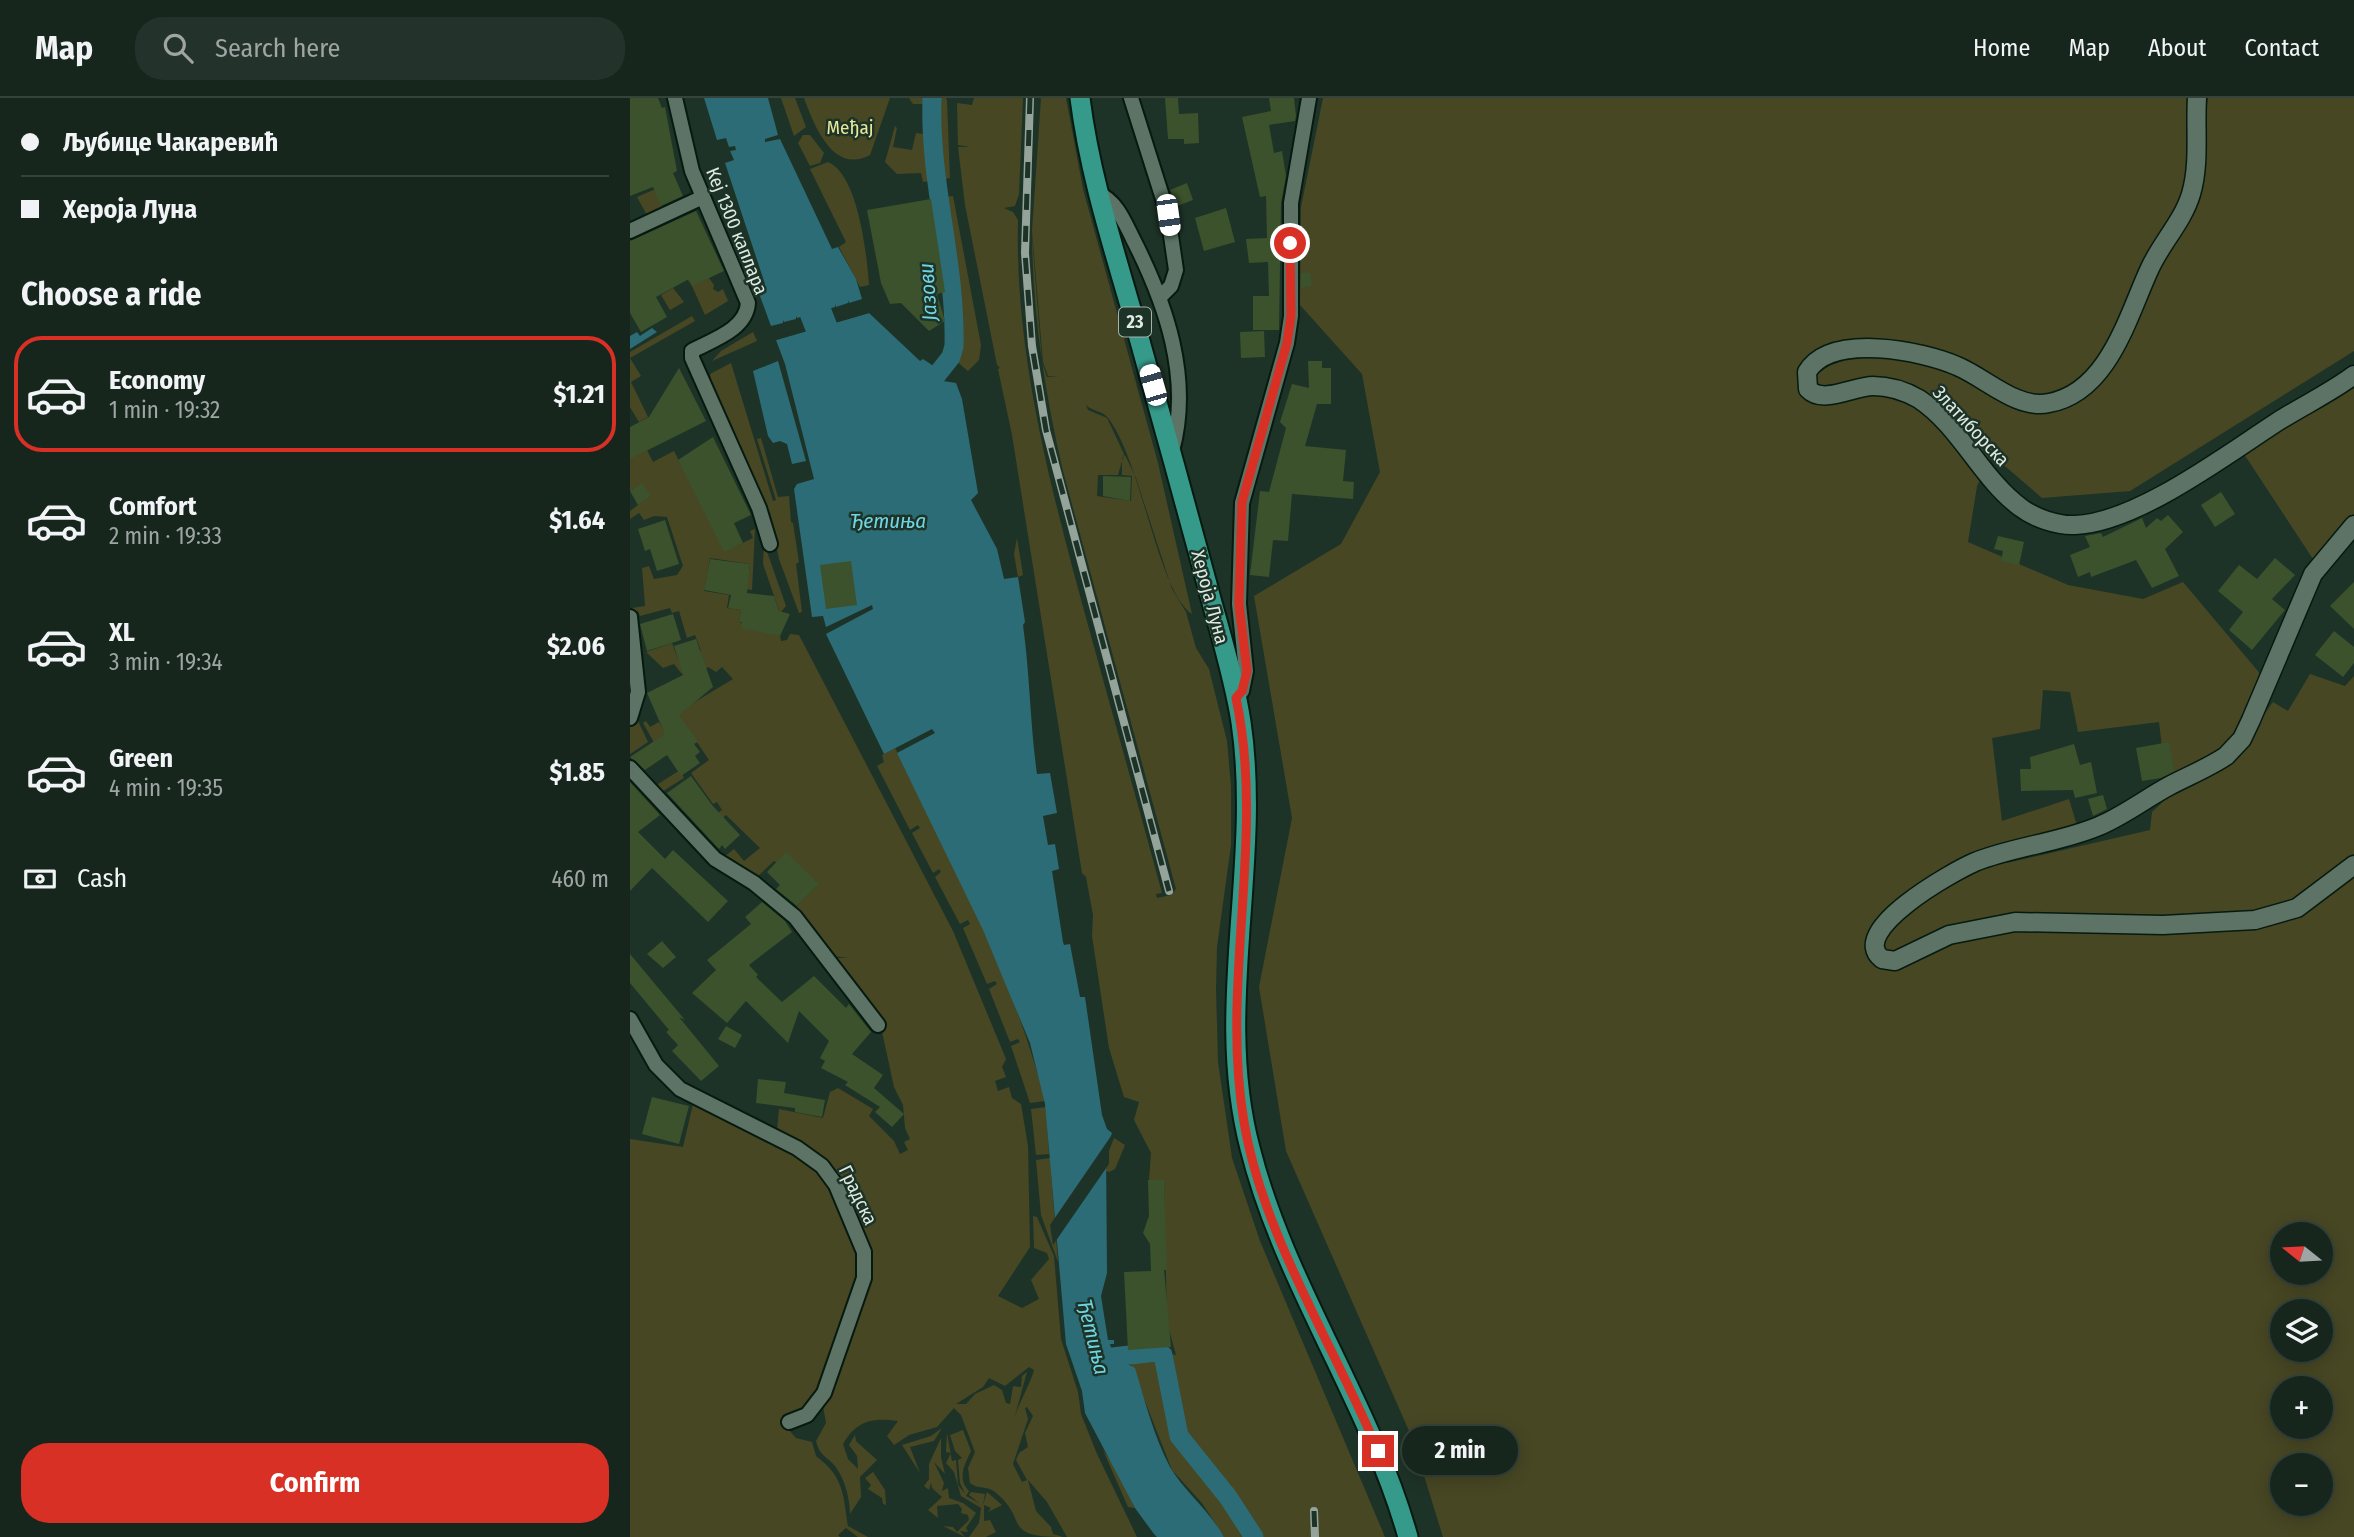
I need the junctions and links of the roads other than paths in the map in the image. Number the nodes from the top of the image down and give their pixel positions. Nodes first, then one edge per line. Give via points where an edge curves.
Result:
1 (675, 98) edge
2 (1080, 98) edge
3 (1131, 98) edge
4 (1309, 98) edge
5 (2197, 98) edge
6 (1098, 192) junction
7 (703, 197) junction
8 (630, 231) edge
9 (1161, 296) junction
10 (2354, 375) edge
11 (1171, 453) junction
12 (2354, 525) edge
13 (770, 544) dead end
14 (630, 617) edge
15 (1236, 698) junction
16 (630, 718) edge
17 (630, 768) edge
18 (2354, 865) edge
19 (630, 1019) edge
20 (878, 1024) dead end
21 (789, 1422) dead end
22 (1408, 1537) edge

1 - 7 street, Кеј 1300 каплара via 686,154
2 - 6 main road, Хероја Луна / 23
3 - 9 street via 1168,215 1176,270 1171,286
4 - 15 street via 1291,204 1287,343 1242,502 1239,604 1247,671
5 - 10 street, Златиборска via 2190,197 2150,269 2123,332 2097,373 2080,390 2048,404 2028,402 1937,358 1869,348 1819,360 1805,377 1808,389 1822,396 1858,387 1884,387 1912,395 1939,417 2020,507 2040,518 2077,526 2143,505
6 - 9 street via 1119,213
6 - 11 main road, Хероја Луна / 23
7 - 8 street
7 - 13 street, Кеј 1300 каплара via 748,307 738,326 692,351 692,358 759,508
9 - 11 street via 1176,364 1178,422
11 - 15 main road, Хероја Луна / 23
12 - 18 street via 2313,573 2242,739 2226,756 2099,826 1977,862 1943,878 1883,925 1875,950 1882,959 1895,961 1949,935 2015,922 2163,925 2255,920 2297,908
14 - 16 street via 638,692
15 - 22 main road, Хероја Луна / 23 via 1248,791 1235,1005 1244,1121 1272,1218 1371,1434
17 - 20 street via 715,859 795,916
19 - 21 street, Градска via 656,1065 680,1089 797,1148 822,1166 836,1185 864,1252 864,1278 824,1393 807,1415

